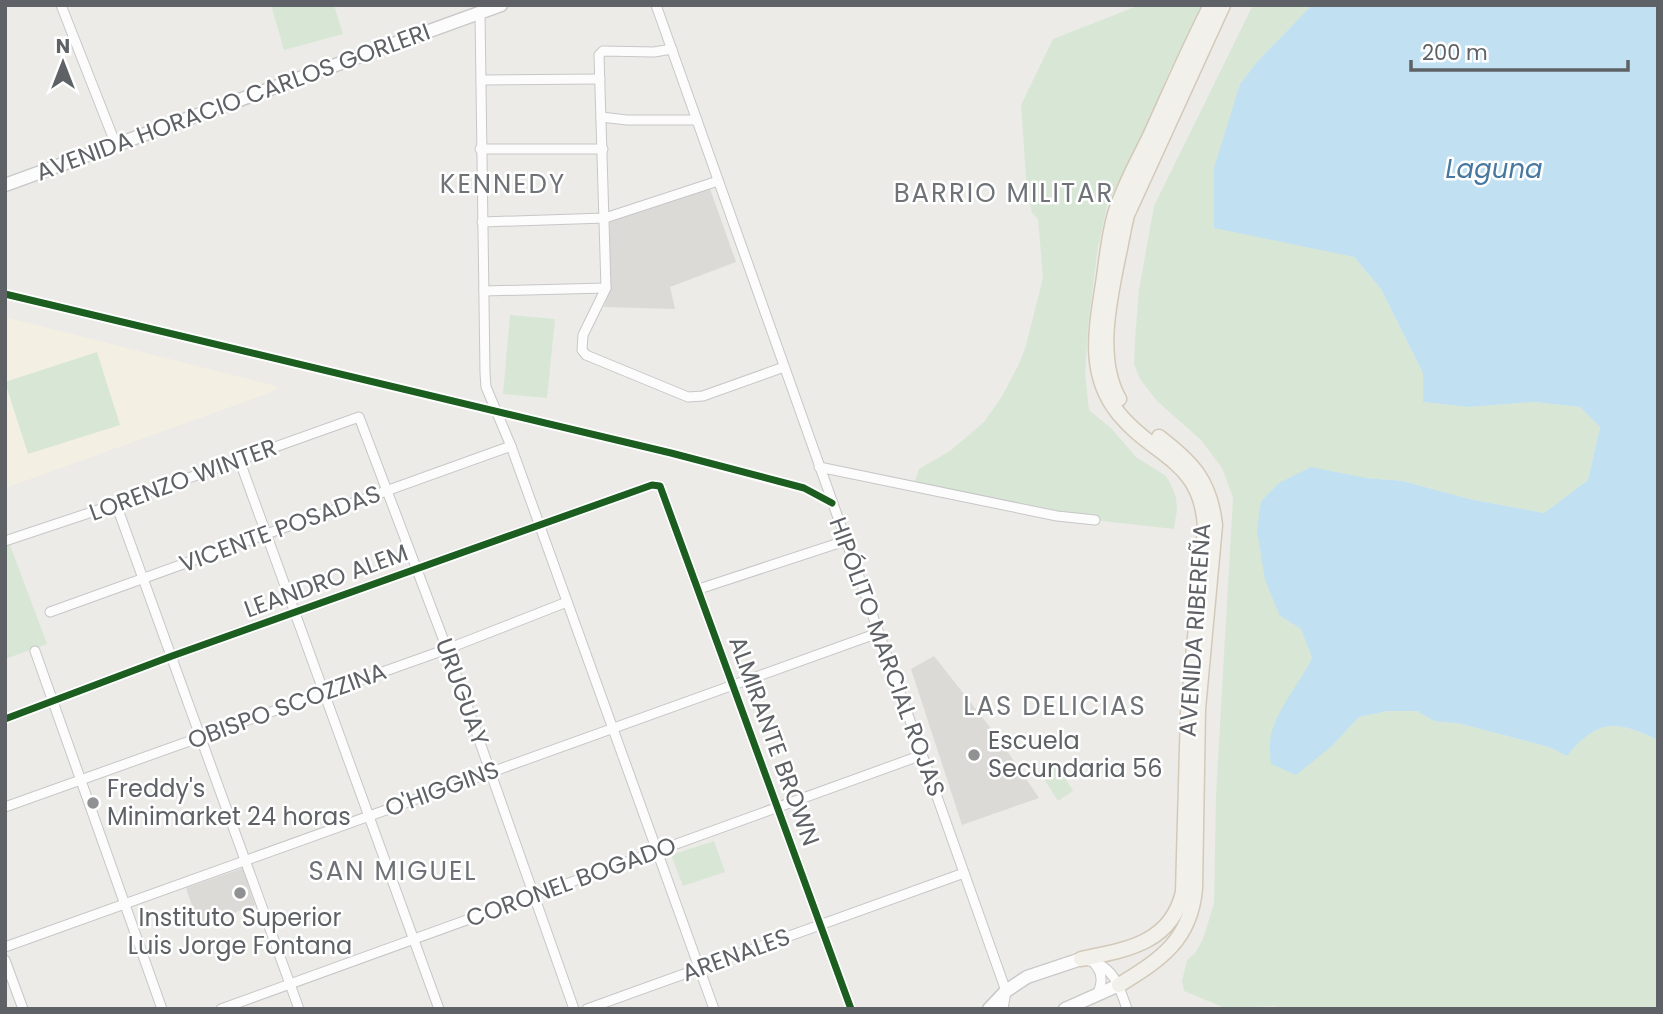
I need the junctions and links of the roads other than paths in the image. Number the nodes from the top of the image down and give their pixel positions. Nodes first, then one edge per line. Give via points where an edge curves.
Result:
1 (61, 5) edge
2 (501, 5) edge
3 (656, 5) edge
4 (1211, 5) edge
5 (1223, 5) edge
6 (480, 13) junction
7 (672, 49) junction
8 (600, 79) junction
9 (481, 80) junction
10 (601, 117) junction
11 (697, 120) junction
12 (116, 145) junction
13 (480, 149) junction
14 (603, 149) junction
15 (718, 181) junction
16 (5, 185) edge
17 (605, 218) junction
18 (482, 222) junction
19 (606, 288) junction
20 (484, 291) junction
21 (784, 367) junction
22 (359, 417) joint
23 (511, 446) junction
24 (239, 459) junction
25 (819, 467) junction
26 (660, 486) joint
27 (388, 491) junction
28 (116, 505) junction
29 (1095, 520) dead end
30 (539, 525) junction
31 (266, 534) junction
32 (5, 541) edge
33 (845, 541) junction
34 (417, 568) junction
35 (144, 579) junction
36 (699, 590) junction
37 (567, 602) junction
38 (50, 612) dead end
39 (295, 612) junction
40 (878, 633) junction
41 (447, 649) junction
42 (36, 651) dead end
43 (172, 656) junction
44 (733, 684) junction
45 (324, 693) junction
46 (53, 702) junction
47 (5, 719) edge
48 (612, 728) junction
49 (202, 737) junction
50 (922, 755) junction
51 (490, 772) junction
52 (80, 779) junction
53 (5, 807) edge
54 (777, 807) junction
55 (369, 816) junction
56 (657, 850) junction
57 (246, 860) junction
58 (964, 873) junction
59 (534, 895) junction
60 (124, 903) junction
61 (820, 925) junction
62 (413, 939) junction
63 (5, 947) edge
64 (5, 960) edge
65 (1087, 961) junction
66 (700, 968) junction
67 (290, 984) junction
68 (1119, 985) junction
69 (1006, 991) junction
70 (1097, 995) junction
71 (23, 1009) edge
72 (162, 1009) edge
73 (221, 1009) edge
74 (299, 1009) edge
75 (439, 1009) edge
76 (574, 1009) edge
77 (587, 1009) edge
78 (714, 1009) edge
79 (851, 1009) edge
80 (989, 1009) edge
81 (1003, 1009) edge
82 (1065, 1009) edge
83 (1127, 1009) edge

1 - 12 street
2 - 6 main road, AVENIDA HORACIO CARLOS GORLERI
3 - 7 street, HIPÓLITO MARCIAL ROJAS
4 - 65 main road, AVENIDA RIBEREÑA via 1116,212 1095,340 1097,371 1109,400 1130,426 1179,465 1199,493 1204,512 1188,713 1183,891 1166,927 1133,947
5 - 68 main road, AVENIDA RIBEREÑA via 1127,215 1110,312 1106,356 1115,390 1129,412 1193,465 1210,495 1215,525 1198,709 1194,900 1183,932 1172,947
6 - 9 street
6 - 12 main road, AVENIDA HORACIO CARLOS GORLERI
7 - 8 street via 600,52
7 - 11 street, HIPÓLITO MARCIAL ROJAS
8 - 9 street
8 - 10 street
9 - 13 street
10 - 11 street
10 - 14 street
11 - 15 street, HIPÓLITO MARCIAL ROJAS
12 - 16 main road, AVENIDA HORACIO CARLOS GORLERI
13 - 14 street
13 - 18 street
14 - 17 street
15 - 17 street
15 - 21 street, HIPÓLITO MARCIAL ROJAS
17 - 18 street
17 - 19 street
18 - 20 street
19 - 20 street
19 - 21 street via 583,335 586,355 688,397 703,397
20 - 23 street via 486,387
21 - 25 street, HIPÓLITO MARCIAL ROJAS
22 - 24 street, LORENZO WINTER
22 - 27 street, URUGUAY
23 - 27 street, VICENTE POSADAS
23 - 30 street
24 - 28 street, LORENZO WINTER
24 - 31 street
25 - 29 street
25 - 33 street, HIPÓLITO MARCIAL ROJAS
26 - 30 street, LEANDRO ALEM
26 - 36 street, ALMIRANTE BROWN
27 - 31 street, VICENTE POSADAS
27 - 34 street, URUGUAY
28 - 32 street, LORENZO WINTER
28 - 35 street
30 - 34 street, LEANDRO ALEM
30 - 37 street
31 - 35 street, VICENTE POSADAS
31 - 39 street
33 - 36 street
33 - 40 street, HIPÓLITO MARCIAL ROJAS
34 - 39 street, LEANDRO ALEM
34 - 41 street, URUGUAY
35 - 38 street, VICENTE POSADAS
35 - 43 street
36 - 44 street, ALMIRANTE BROWN
37 - 41 street, OBISPO SCOZZINA
37 - 48 street
39 - 43 street, LEANDRO ALEM
39 - 45 street
40 - 44 street, O'HIGGINS
40 - 50 street, HIPÓLITO MARCIAL ROJAS
41 - 45 street, OBISPO SCOZZINA
41 - 51 street, URUGUAY
42 - 46 street
43 - 46 street, LEANDRO ALEM
43 - 49 street
44 - 48 street, O'HIGGINS
44 - 54 street, ALMIRANTE BROWN
45 - 49 street, OBISPO SCOZZINA
45 - 55 street
46 - 47 street, LEANDRO ALEM
46 - 52 street
48 - 51 street, O'HIGGINS
48 - 56 street
49 - 52 street, OBISPO SCOZZINA
49 - 57 street
50 - 54 street, CORONEL BOGADO
50 - 58 street, HIPÓLITO MARCIAL ROJAS
51 - 55 street, O'HIGGINS
51 - 59 street, URUGUAY
52 - 53 street, OBISPO SCOZZINA
52 - 60 street
54 - 56 street, CORONEL BOGADO
54 - 61 street, ALMIRANTE BROWN
55 - 57 street, O'HIGGINS
55 - 62 street
56 - 59 street, CORONEL BOGADO
56 - 66 street
57 - 60 street, O'HIGGINS
57 - 67 street
58 - 61 street, ARENALES
58 - 69 street, HIPÓLITO MARCIAL ROJAS
59 - 62 street, CORONEL BOGADO
59 - 76 street, URUGUAY
60 - 63 street, O'HIGGINS
60 - 72 street
61 - 66 street, ARENALES
61 - 79 street, ALMIRANTE BROWN
62 - 67 street, CORONEL BOGADO
62 - 75 street
64 - 71 street
65 - 68 street via 1110,971
65 - 69 main road via 1027,977
65 - 70 street via 1102,979
66 - 77 street, ARENALES
66 - 78 street
67 - 73 street, CORONEL BOGADO
67 - 74 street
68 - 70 main road
68 - 83 street
69 - 80 main road
69 - 81 street
70 - 82 main road

